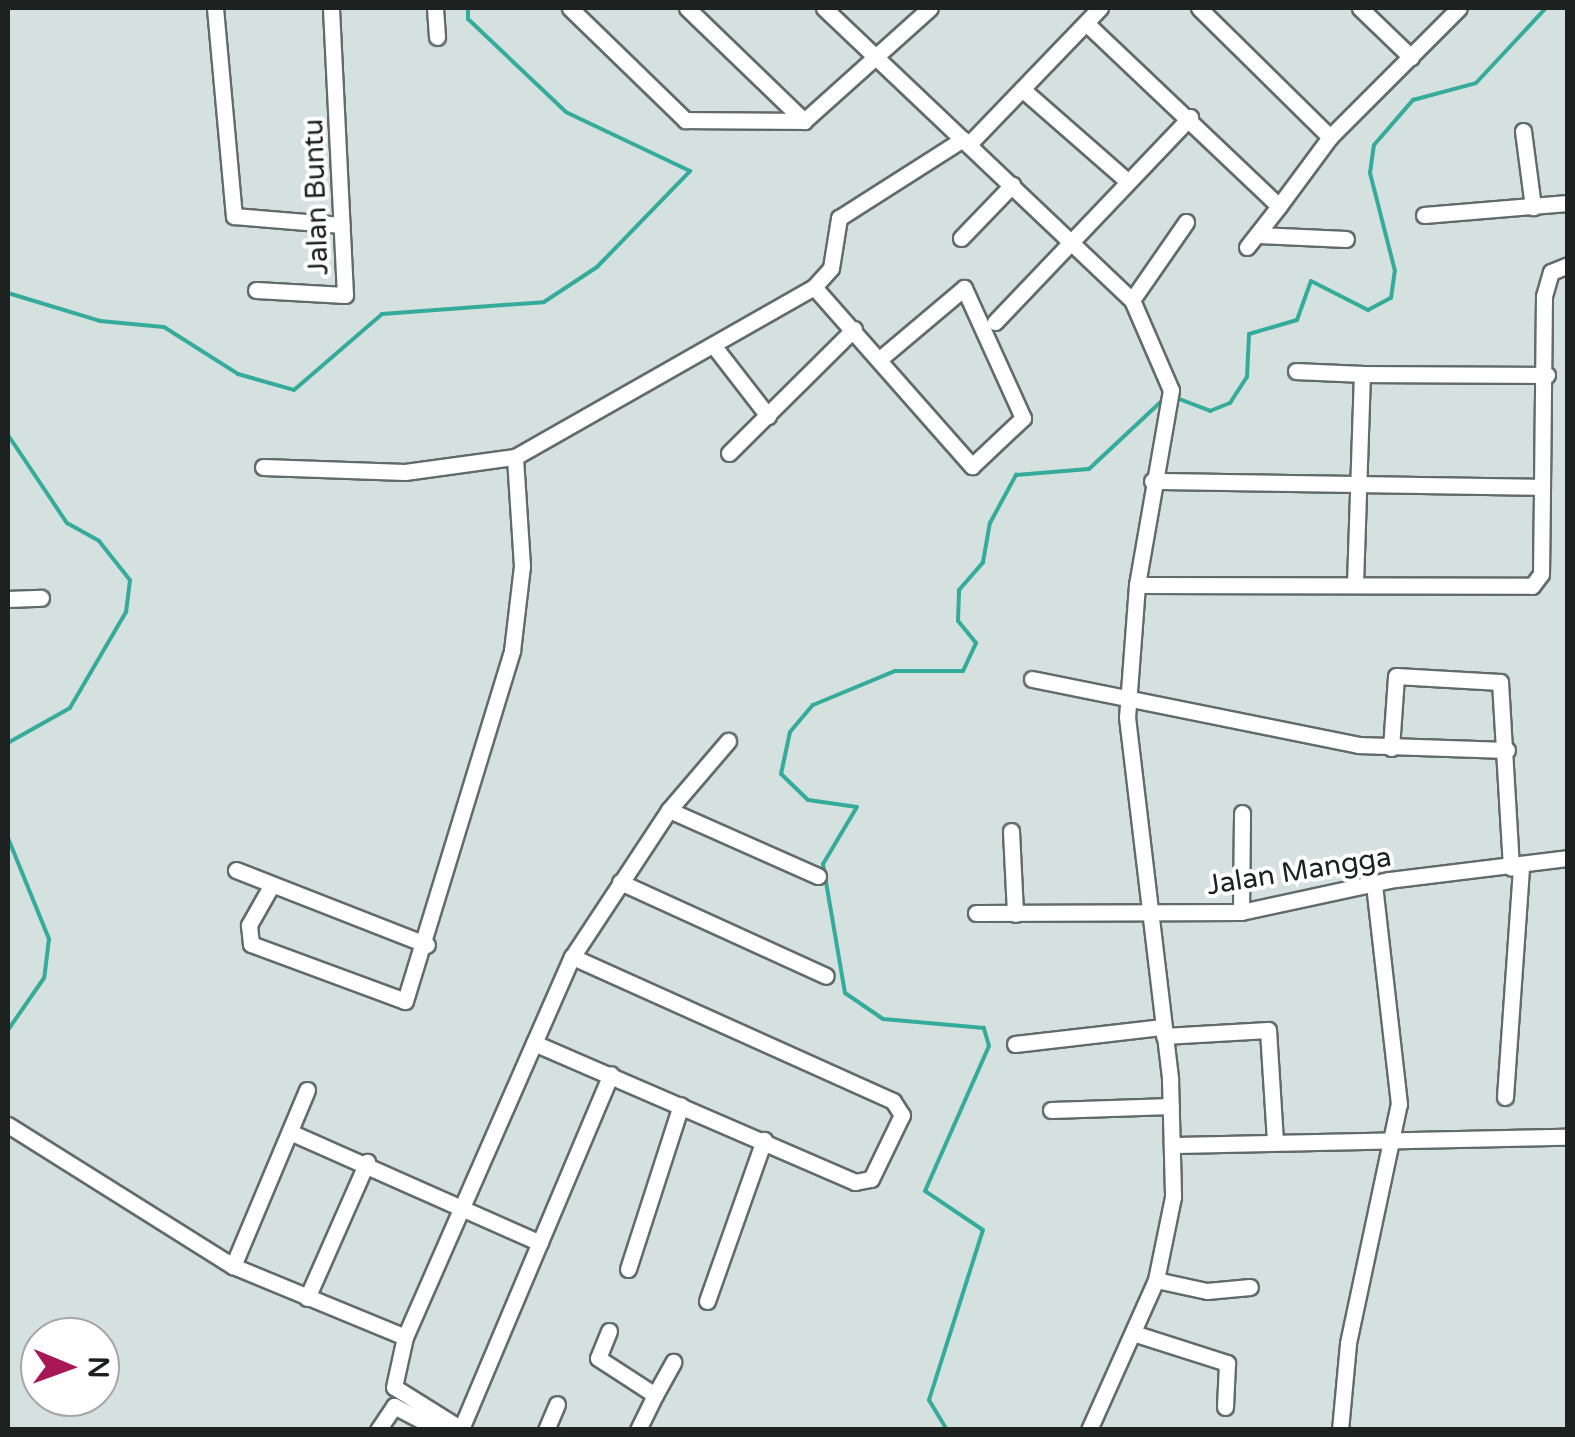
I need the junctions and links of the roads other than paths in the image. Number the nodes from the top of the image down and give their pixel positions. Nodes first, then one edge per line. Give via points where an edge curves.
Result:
1 (215, 8) edge
2 (331, 8) edge
3 (435, 8) edge
4 (570, 8) edge
5 (687, 8) edge
6 (824, 8) edge
7 (930, 8) edge
8 (1100, 8) edge
9 (1199, 8) edge
10 (1360, 8) edge
11 (1459, 8) edge
12 (1086, 24) junction
13 (438, 37) dead end
14 (1410, 57) junction
15 (878, 62) junction
16 (1022, 89) junction
17 (1190, 117) junction
18 (804, 122) junction
19 (1523, 131) dead end
20 (1330, 137) junction
21 (966, 142) junction
22 (1127, 181) junction
23 (1012, 185) junction
24 (1568, 202) edge
25 (1279, 206) junction
26 (1534, 207) junction
27 (1424, 215) dead end
28 (1186, 222) dead end
29 (342, 225) junction
30 (961, 238) dead end
31 (1346, 239) dead end
32 (1069, 240) junction
33 (1568, 266) edge
34 (814, 287) junction
35 (256, 290) dead end
36 (1132, 300) junction
37 (996, 322) dead end
38 (854, 330) junction
39 (712, 345) junction
40 (882, 358) junction
41 (1296, 371) dead end
42 (1362, 374) junction
43 (1547, 375) junction
44 (768, 416) junction
45 (729, 453) dead end
46 (515, 457) junction
47 (263, 468) dead end
48 (1357, 479) junction
49 (1152, 481) junction
50 (1542, 486) junction
51 (1137, 584) junction
52 (1354, 584) junction
53 (42, 598) dead end
54 (8, 599) edge
55 (1032, 678) dead end
56 (1127, 701) junction
57 (728, 741) dead end
58 (1391, 748) junction
59 (1507, 750) junction
60 (669, 810) junction
61 (1242, 813) dead end
62 (1011, 832) dead end
63 (1568, 858) edge
64 (1516, 867) junction
65 (236, 870) dead end
66 (818, 876) dead end
67 (620, 882) junction
68 (1374, 883) junction
69 (270, 888) junction
70 (1241, 912) junction
71 (976, 913) dead end
72 (1147, 913) junction
73 (1016, 914) junction
74 (426, 945) junction
75 (572, 958) junction
76 (826, 976) dead end
77 (1164, 1031) junction
78 (534, 1043) junction
79 (1015, 1044) dead end
80 (611, 1074) junction
81 (307, 1090) dead end
82 (1505, 1097) dead end
83 (680, 1105) junction
84 (1170, 1106) junction
85 (1052, 1110) dead end
86 (8, 1125) edge
87 (292, 1133) junction
88 (1398, 1137) junction
89 (1568, 1137) edge
90 (764, 1140) junction
91 (1275, 1140) junction
92 (1172, 1145) junction
93 (367, 1162) junction
94 (460, 1205) junction
95 (540, 1243) junction
96 (233, 1266) junction
97 (628, 1270) dead end
98 (1156, 1280) junction
99 (1250, 1286) dead end
100 (308, 1298) junction
101 (707, 1301) dead end
102 (609, 1331) dead end
103 (1133, 1334) junction
104 (405, 1337) junction
105 (674, 1362) dead end
106 (655, 1395) junction
107 (557, 1404) dead end
108 (1224, 1407) dead end
109 (462, 1429) edge
110 (378, 1430) edge
111 (440, 1430) edge
112 (546, 1430) edge
113 (638, 1430) edge
114 (1089, 1430) edge
115 (1340, 1430) edge

1 - 29 street via 234,216
2 - 29 street, Jalan Buntu
3 - 13 street
4 - 18 street via 685,120
5 - 18 street
6 - 15 street
7 - 15 street
8 - 12 street
9 - 20 street
10 - 14 street
11 - 14 street
12 - 16 street
12 - 17 street
14 - 20 street
15 - 18 street
15 - 21 street
16 - 21 street
16 - 22 street
17 - 22 street
17 - 25 street
19 - 26 street
20 - 25 street
21 - 23 street
21 - 34 street via 839,218 836,256
22 - 32 street
23 - 30 street
23 - 32 street
24 - 26 street
25 - 31 street via 1253,241
26 - 27 street
28 - 36 street
29 - 35 street, Jalan Buntu via 344,295
32 - 36 street
32 - 37 street
33 - 43 street via 1546,280
34 - 38 street
34 - 39 street
36 - 49 street via 1172,398
38 - 40 street
38 - 44 street
39 - 44 street
39 - 46 street
40 - 40 street via 964,288 1023,418 972,466
41 - 42 street
42 - 43 street
42 - 48 street
43 - 50 street
44 - 45 street
46 - 47 street via 404,472
46 - 74 street via 518,618
48 - 49 street
48 - 50 street
48 - 52 street
49 - 51 street
50 - 52 street via 1542,564 1532,586
51 - 52 street
51 - 56 street
53 - 54 street
55 - 56 street
56 - 58 street
56 - 72 street
57 - 60 street
58 - 59 street
58 - 59 street via 1394,677 1427,675 1500,682
59 - 64 street
60 - 66 street
60 - 67 street
61 - 70 street
62 - 73 street
63 - 64 street, Jalan Mangga
64 - 68 street, Jalan Mangga
64 - 82 street
65 - 69 street
67 - 75 street
67 - 76 street
68 - 70 street, Jalan Mangga
68 - 88 street via 1392,984
69 - 74 street
69 - 74 street via 249,926 250,944 384,1000 405,1001
70 - 72 street, Jalan Mangga
71 - 73 street, Jalan Mangga
72 - 73 street, Jalan Mangga
72 - 77 street
75 - 78 street
75 - 90 street via 901,1107 864,1183
77 - 79 street
77 - 84 street
77 - 91 street via 1268,1030
78 - 80 street
78 - 94 street
80 - 83 street
80 - 95 street
81 - 87 street
83 - 90 street
83 - 97 street
84 - 85 street
84 - 92 street
86 - 96 street
87 - 93 street
87 - 96 street
88 - 89 street
88 - 91 street
88 - 115 street via 1361,1275
90 - 101 street
91 - 92 street
92 - 98 street via 1168,1236
93 - 94 street
93 - 100 street
94 - 95 street
94 - 104 street
95 - 109 street
96 - 100 street
98 - 99 street via 1207,1291
98 - 103 street
100 - 104 street
102 - 106 street via 598,1357
103 - 108 street via 1226,1363
103 - 114 street
104 - 109 street via 394,1387
105 - 106 street
106 - 113 street
107 - 112 street
110 - 111 street via 398,1407

